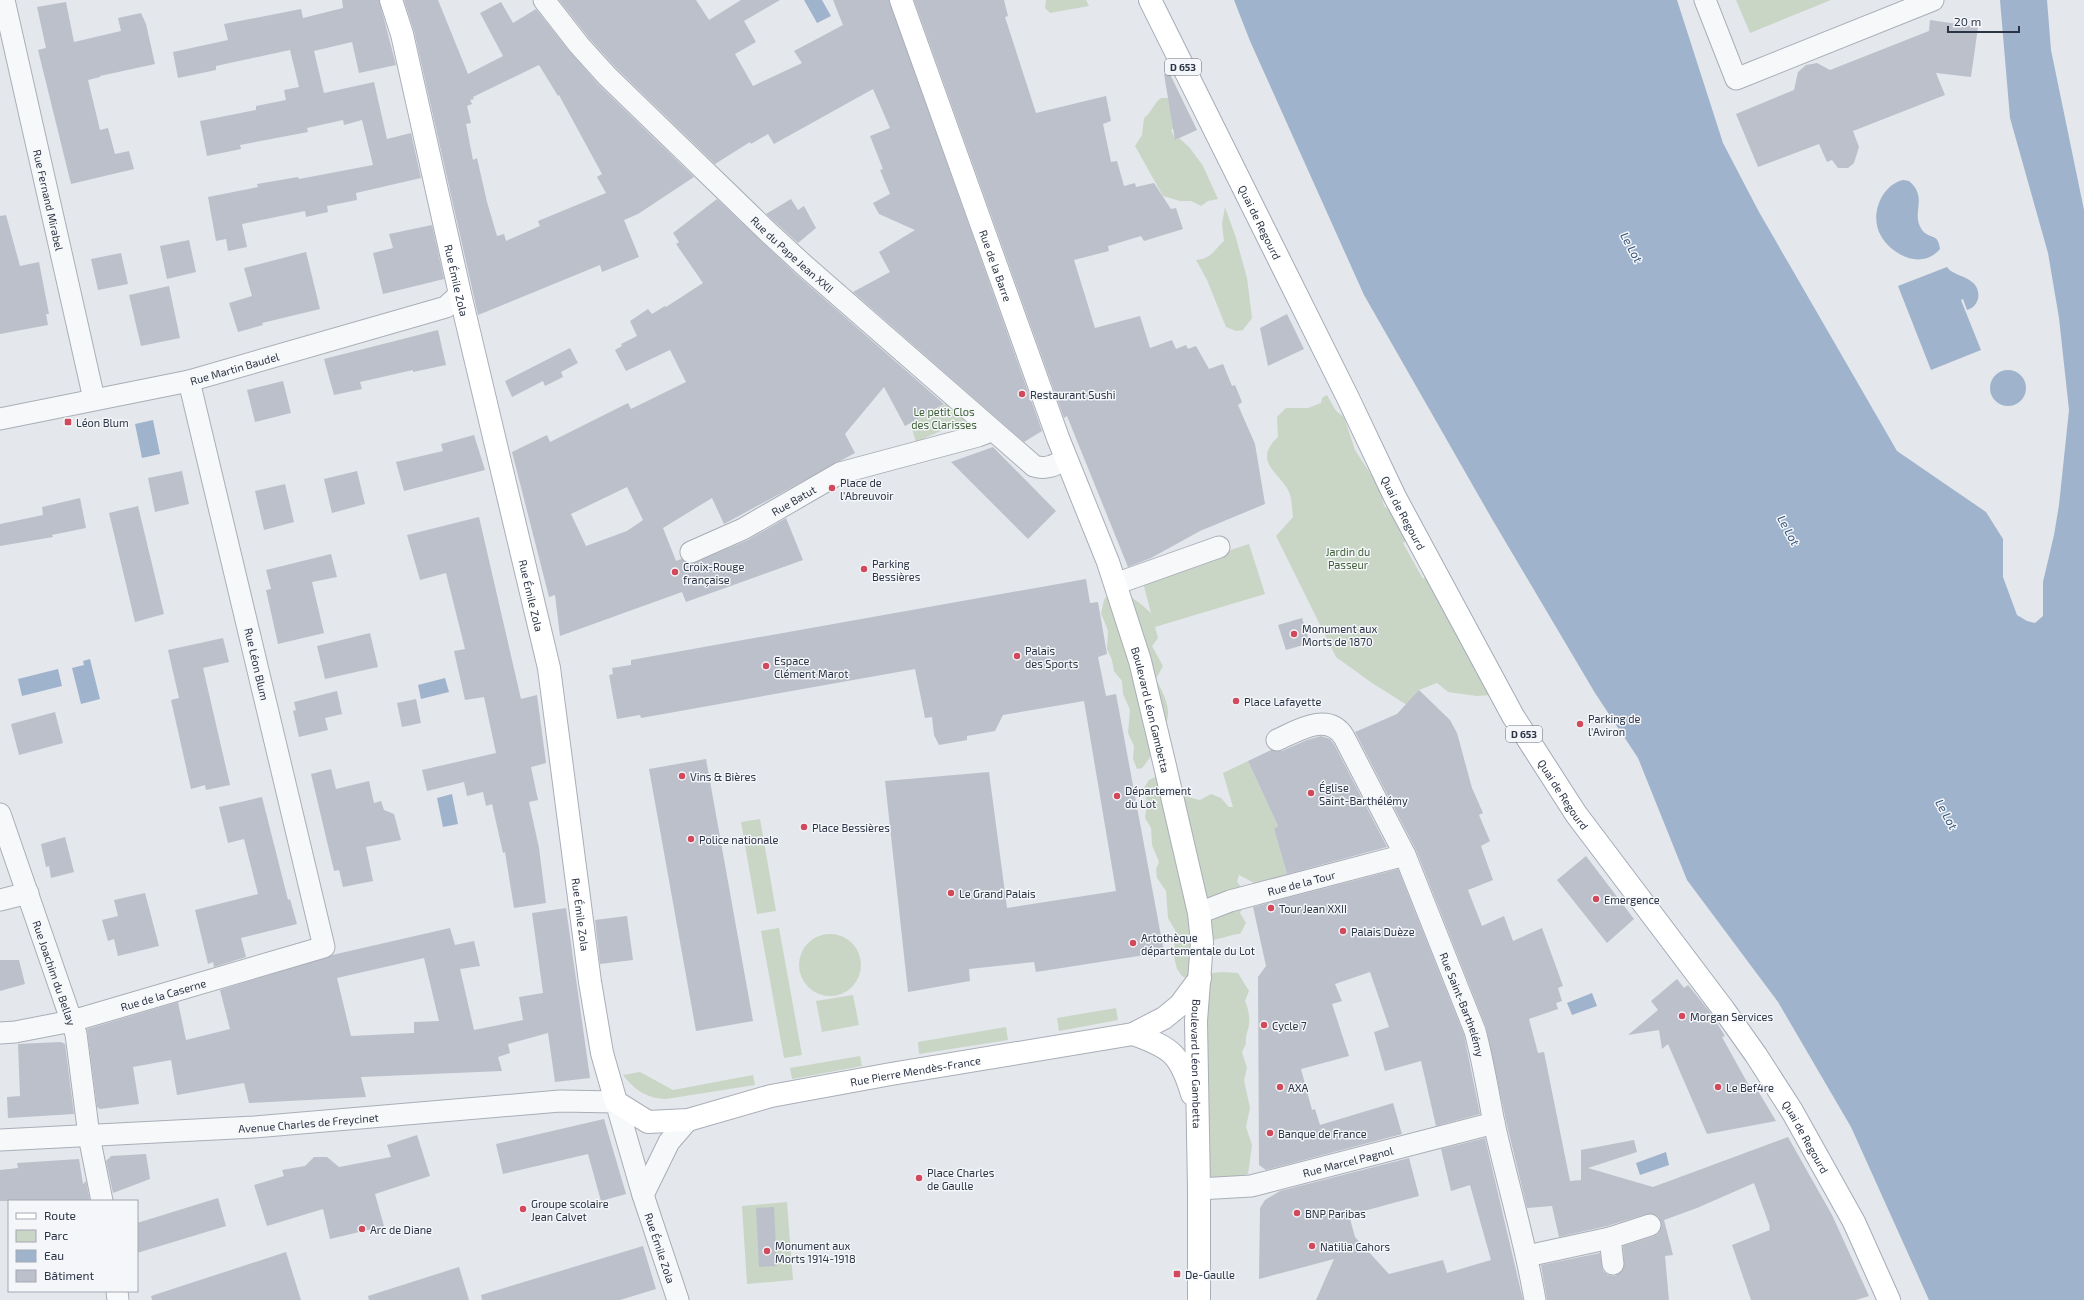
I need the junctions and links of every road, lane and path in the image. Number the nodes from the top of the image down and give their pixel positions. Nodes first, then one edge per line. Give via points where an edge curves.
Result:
1 (4, 0) edge
2 (391, 0) edge
3 (544, 0) edge
4 (901, 0) edge
5 (1150, 0) edge
6 (1705, 0) edge
7 (1934, 0) edge
8 (460, 294) junction
9 (189, 381) junction
10 (94, 399) junction
11 (0, 419) edge
12 (992, 431) junction
13 (1066, 459) junction
14 (1095, 530) joint
15 (1219, 547) dead end
16 (691, 552) dead end
17 (1115, 584) junction
18 (1277, 740) dead end
19 (0, 814) edge
20 (1405, 855) junction
21 (28, 893) junction
22 (0, 900) edge
23 (1199, 914) junction
24 (324, 947) joint
25 (1200, 978) junction
26 (72, 1022) junction
27 (0, 1033) edge
28 (1133, 1034) junction
29 (616, 1102) junction
30 (1198, 1115) junction
31 (688, 1120) junction
32 (1494, 1123) junction
33 (89, 1136) junction
34 (0, 1140) edge
35 (1199, 1188) junction
36 (643, 1195) junction
37 (102, 1200) edge
38 (1650, 1225) dead end
39 (1610, 1238) junction
40 (1528, 1256) junction
41 (1613, 1264) dead end
42 (678, 1300) edge
43 (1199, 1300) edge
44 (1535, 1300) edge
45 (1889, 1300) edge

1 - 10 street, Rue Fernand Mirabel
2 - 8 main road, Rue Émile Zola via 402,34
3 - 12 street, Rue du Pape Jean XXII via 607,76 762,226
4 - 13 main road, Rue de la Barre
5 - 45 main road, Quai de Regourd / D 653 via 1395,497 1512,716 1576,814 1724,1010 1772,1080 1822,1162 1854,1222
6 - 7 street via 1736,79
8 - 9 street, Rue Martin Baudel via 446,307
8 - 29 main road, Rue Émile Zola via 549,668 590,982 602,1053
9 - 10 street, Rue Martin Baudel
9 - 24 street, Rue Léon Blum
10 - 11 street, Rue Martin Baudel
12 - 13 street, Rue du Pape Jean XXII via 1034,466 1042,469
12 - 16 street, Rue Batut via 840,473 743,529
13 - 14 main road, Rue de la Barre
14 - 17 main road, Boulevard Léon Gambetta
15 - 17 street
17 - 23 main road, Boulevard Léon Gambetta via 1140,661
18 - 20 street, Rue Saint-Barthelémy via 1315,725 1328,724 1337,727
19 - 21 street, Rue Joachim du Bellay
20 - 23 street, Rue de la Tour via 1230,901
20 - 32 street, Rue Saint-Barthelémy via 1475,1030
21 - 22 street
21 - 26 street, Rue Joachim du Bellay
23 - 25 main road, Boulevard Léon Gambetta via 1202,942
24 - 26 street, Rue de la Caserne
25 - 28 main road, Rue Pierre Mendès-France via 1180,1005 1164,1018
25 - 30 main road, Boulevard Léon Gambetta via 1196,1021
26 - 27 street, Rue de la Caserne
26 - 33 street, Rue Joachim du Bellay via 76,1034
28 - 30 main road via 1158,1043 1170,1051 1184,1069
28 - 31 main road, Rue Pierre Mendès-France via 771,1096
29 - 31 main road, Rue Pierre Mendès-France via 648,1122
29 - 33 street, Avenue Charles de Freycinet via 560,1102 254,1127
29 - 36 street, Rue Émile Zola
30 - 35 main road, Boulevard Léon Gambetta
31 - 36 street via 669,1142
32 - 35 street, Rue Marcel Pagnol via 1251,1186
32 - 40 street, Rue Saint-Barthelémy
33 - 34 street, Avenue Charles de Freycinet
33 - 37 street, Rue Joachim du Bellay
35 - 43 main road, Boulevard Léon Gambetta
36 - 42 street, Rue Émile Zola
38 - 39 street
39 - 40 street
39 - 41 street
40 - 44 street, Rue Saint-Barthelémy

